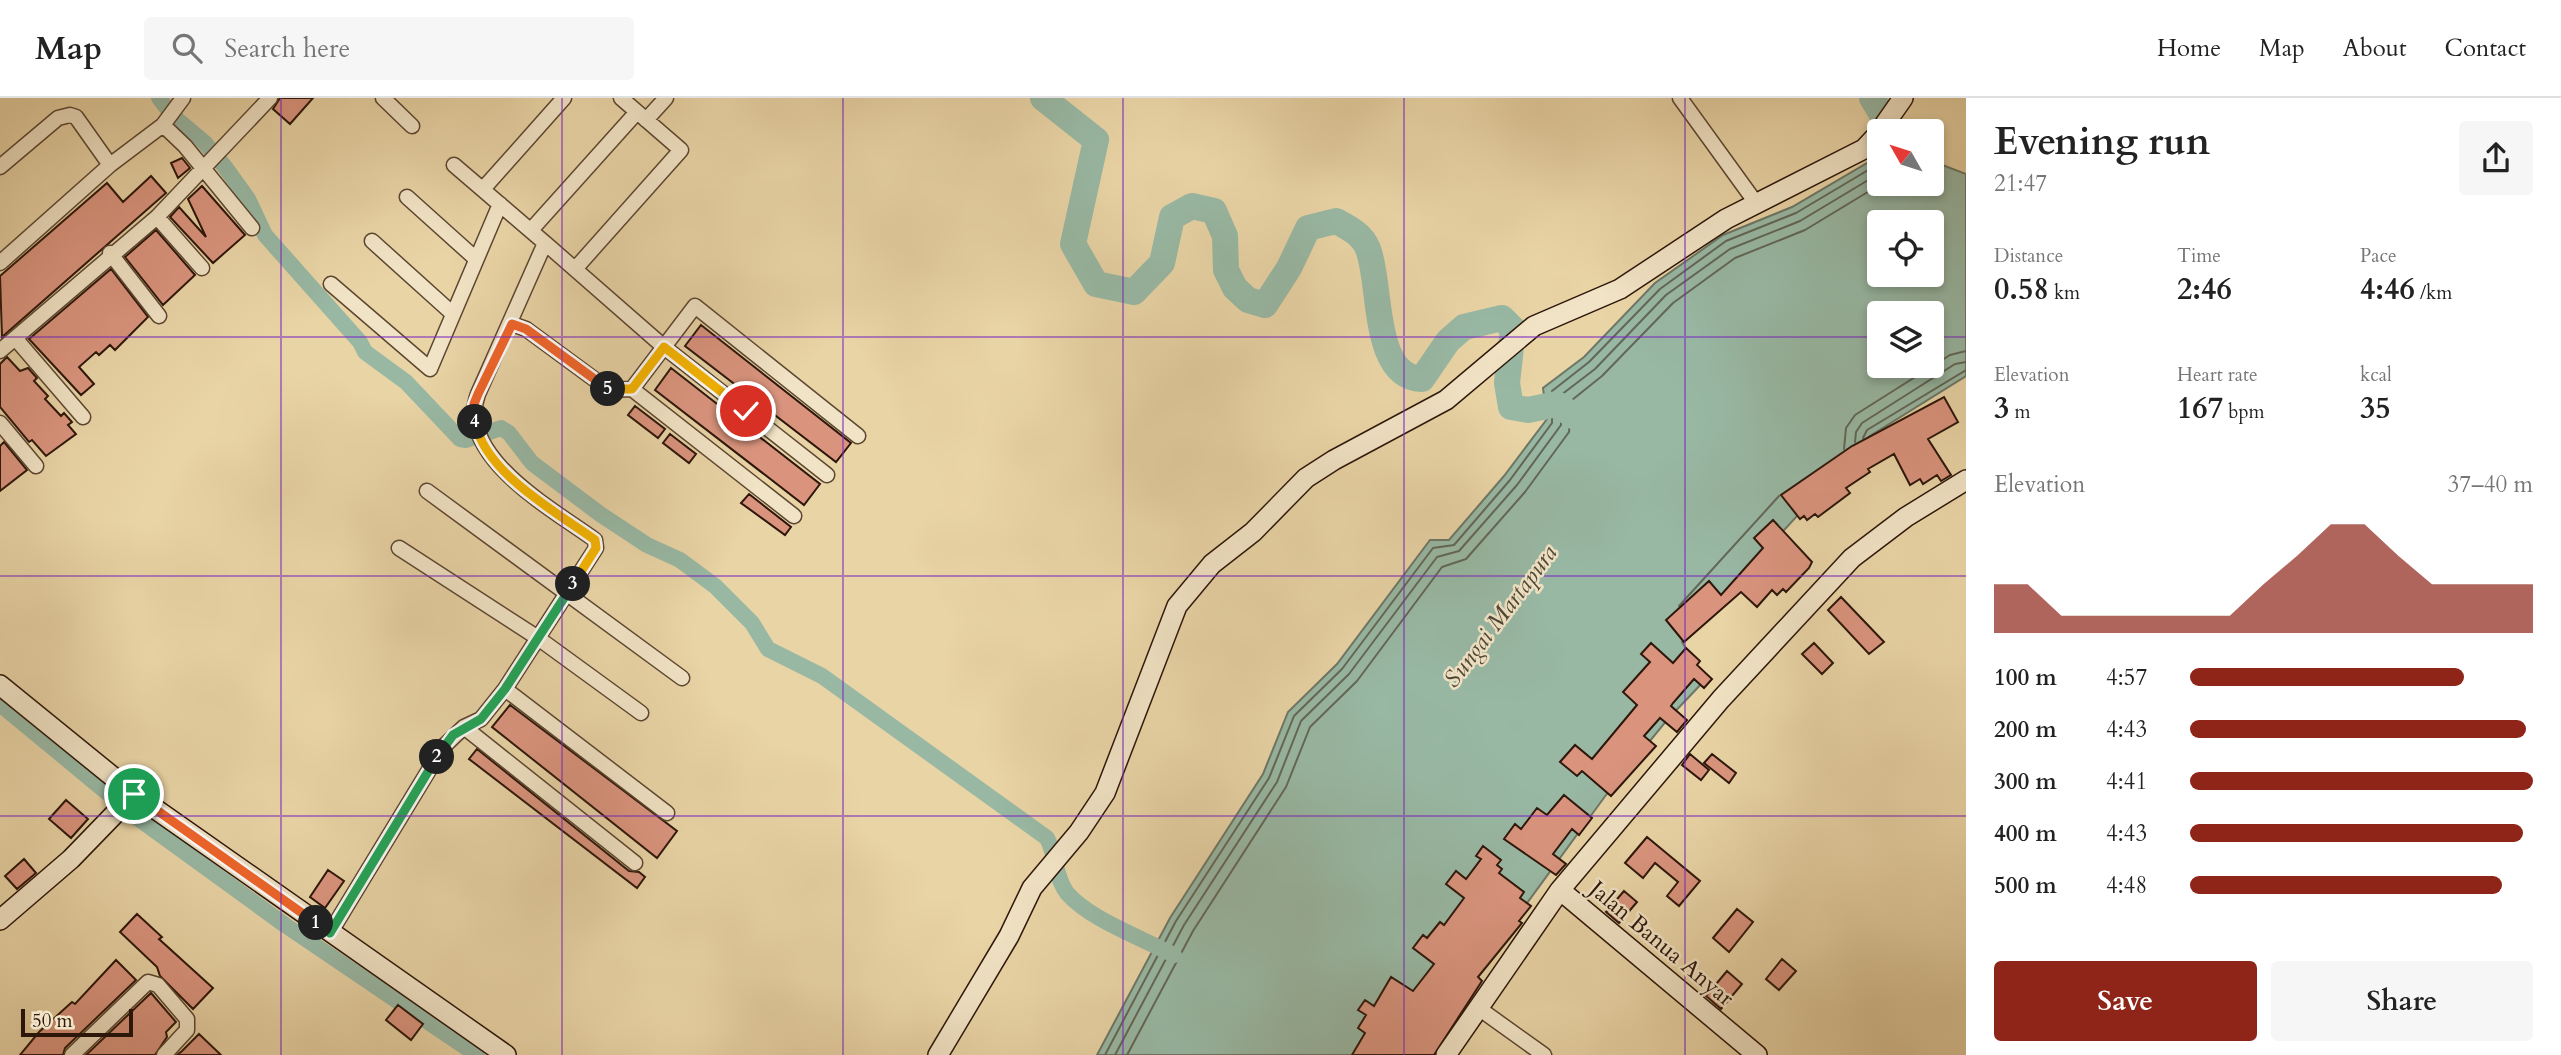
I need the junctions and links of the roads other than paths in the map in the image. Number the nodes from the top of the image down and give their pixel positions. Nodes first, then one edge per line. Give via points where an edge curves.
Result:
1 (183, 98) edge
2 (270, 98) edge
3 (383, 98) edge
4 (564, 98) edge
5 (621, 98) edge
6 (666, 98) edge
7 (1680, 98) edge
8 (1900, 103) edge
9 (642, 116) junction
10 (1889, 119) edge
11 (166, 120) junction
12 (412, 126) dead end
13 (1867, 146) edge
14 (454, 164) dead end
15 (110, 166) junction
16 (208, 166) junction
17 (0, 167) edge
18 (483, 189) junction
19 (407, 197) dead end
20 (1756, 203) junction
21 (500, 204) junction
22 (157, 217) junction
23 (252, 228) dead end
24 (531, 230) junction
25 (372, 241) dead end
26 (545, 243) junction
27 (110, 253) junction
28 (476, 259) junction
29 (0, 263) edge
30 (202, 268) dead end
31 (575, 269) junction
32 (331, 284) dead end
33 (453, 314) junction
34 (159, 316) dead end
35 (512, 324) junction
36 (15, 338) junction
37 (664, 347) junction
38 (0, 351) edge
39 (632, 389) junction
40 (83, 417) dead end
41 (0, 423) edge
42 (858, 436) dead end
43 (36, 466) dead end
44 (827, 475) dead end
45 (1966, 480) edge
46 (427, 491) dead end
47 (794, 516) dead end
48 (399, 548) dead end
49 (567, 593) junction
50 (538, 638) junction
51 (682, 678) dead end
52 (0, 685) edge
53 (505, 689) junction
54 (641, 713) dead end
55 (464, 727) junction
56 (131, 797) junction
57 (667, 813) dead end
58 (635, 863) dead end
59 (1560, 890) junction
60 (0, 920) edge
61 (330, 933) junction
62 (1477, 1007) junction
63 (72, 1055) edge
64 (164, 1055) edge
65 (506, 1055) edge
66 (938, 1055) edge
67 (1446, 1055) edge
68 (1545, 1055) edge
69 (1757, 1055) edge

1 - 11 street
2 - 16 street
3 - 12 street
4 - 18 street
5 - 9 street
6 - 9 street
7 - 20 street
8 - 10 street
9 - 24 street
9 - 31 street via 681,150
11 - 15 street
11 - 16 street
13 - 20 street
14 - 18 street
15 - 17 street via 70,115 58,118
15 - 29 street
16 - 22 street
16 - 23 street
18 - 21 street
19 - 28 street
20 - 66 street via 1620,289 1534,326 1446,400 1306,478 1193,584 1177,606 1105,793 1079,832 1048,866
21 - 24 street
21 - 28 street
22 - 27 street
22 - 30 street
24 - 26 street
25 - 33 street
26 - 31 street
26 - 35 street
27 - 34 street
27 - 36 street
28 - 33 street
31 - 37 street
32 - 33 street via 430,369
35 - 39 street via 526,329 609,390
35 - 49 street via 474,404 477,428 506,474 595,540 596,548
36 - 38 street
36 - 40 street
37 - 39 street
37 - 42 street via 695,306
37 - 44 street
39 - 47 street
41 - 43 street
45 - 59 street via 1852,558 1721,699
46 - 49 street
48 - 50 street
49 - 50 street
49 - 51 street
50 - 53 street
50 - 54 street
52 - 56 street
53 - 55 street via 481,719
53 - 57 street
55 - 58 street
55 - 61 street via 443,747
56 - 60 street
56 - 61 street
59 - 62 street, Jalan Banua Anyar
59 - 69 street, Jalan Banua Anyar
61 - 65 street
62 - 67 street, Jalan Banua Anyar
62 - 68 street
63 - 64 street via 148,982 158,985 187,1019 187,1030

